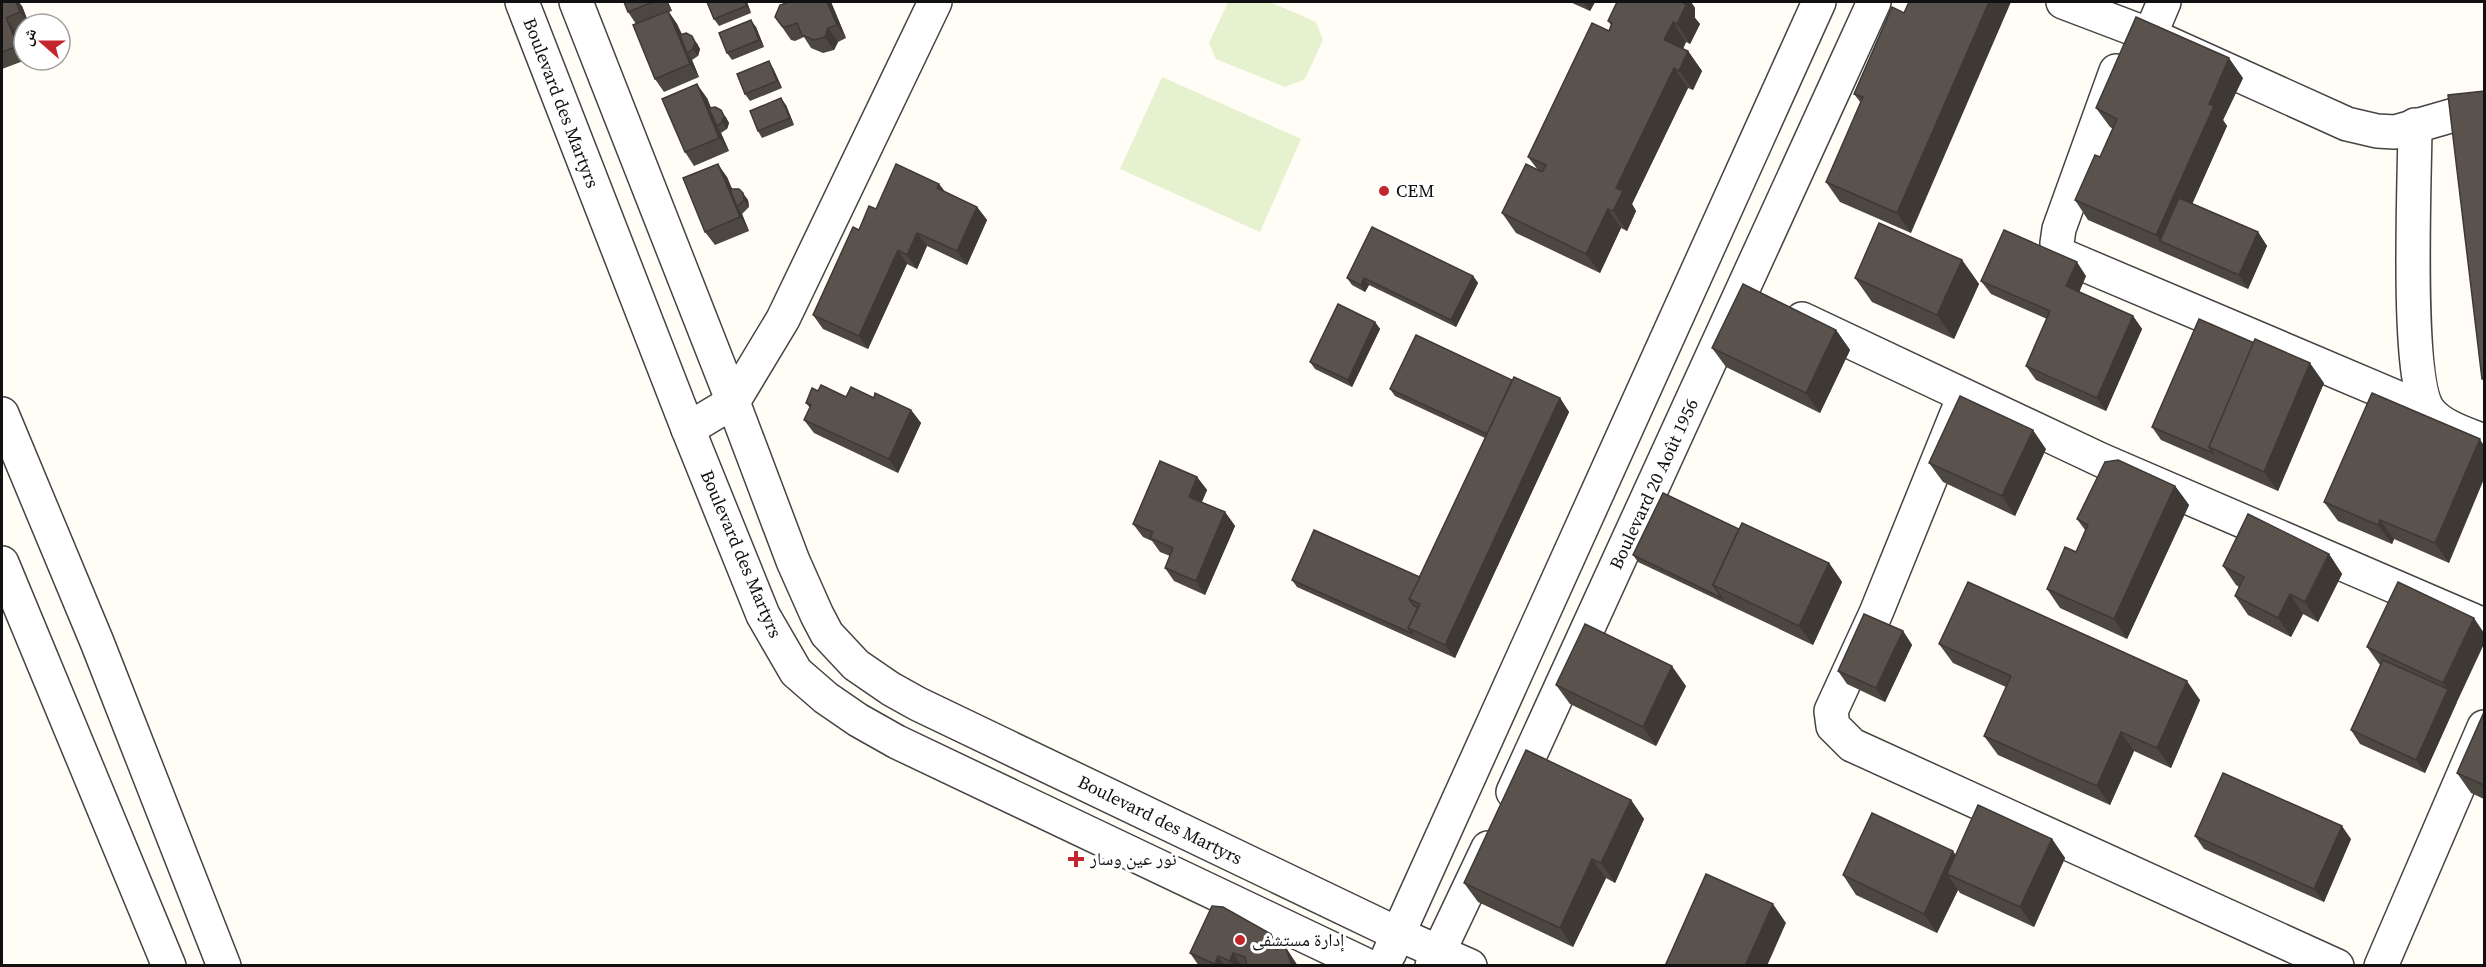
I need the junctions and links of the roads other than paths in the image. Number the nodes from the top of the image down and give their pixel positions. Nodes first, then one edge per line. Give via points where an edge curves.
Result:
1 (522, 2) edge
2 (576, 2) edge
3 (936, 2) edge
4 (1819, 2) edge
5 (1874, 2) edge
6 (2063, 2) edge
7 (2164, 2) edge
8 (2141, 33) junction
9 (2484, 110) edge
10 (2415, 125) junction
11 (1742, 290) junction
12 (1964, 396) junction
13 (733, 402) junction
14 (2429, 411) junction
15 (2, 414) edge
16 (688, 429) junction
17 (2484, 441) edge
18 (2, 563) edge
19 (2484, 625) edge
20 (2484, 727) edge
21 (1398, 934) junction
22 (1436, 959) edge
23 (169, 966) edge
24 (224, 966) edge
25 (1368, 966) edge
26 (1384, 966) edge
27 (1470, 966) edge
28 (2337, 966) edge
29 (2381, 966) edge

1 - 16 street, Boulevard des Martyrs
2 - 13 street
3 - 13 street via 783,318
4 - 21 street
5 - 11 street, Boulevard 20 Août 1956
6 - 8 street
7 - 8 street
8 - 10 street via 2347,124 2395,132
8 - 14 street via 2059,229 2059,254
9 - 10 street
10 - 14 street via 2414,326 2417,371
11 - 12 street
11 - 22 street, Boulevard 20 Août 1956
12 - 19 street via 2100,460
12 - 28 street via 1876,613 1831,711 1833,726 1852,746
13 - 16 street
13 - 21 street, Boulevard des Martyrs via 817,615 827,634 855,665 918,704
14 - 17 street via 2446,425
15 - 24 street via 98,642
16 - 25 street, Boulevard des Martyrs via 763,615 796,672 826,698 897,742
18 - 23 street
20 - 29 street
21 - 22 street, Boulevard des Martyrs
21 - 26 street
22 - 27 street, Boulevard des Martyrs

